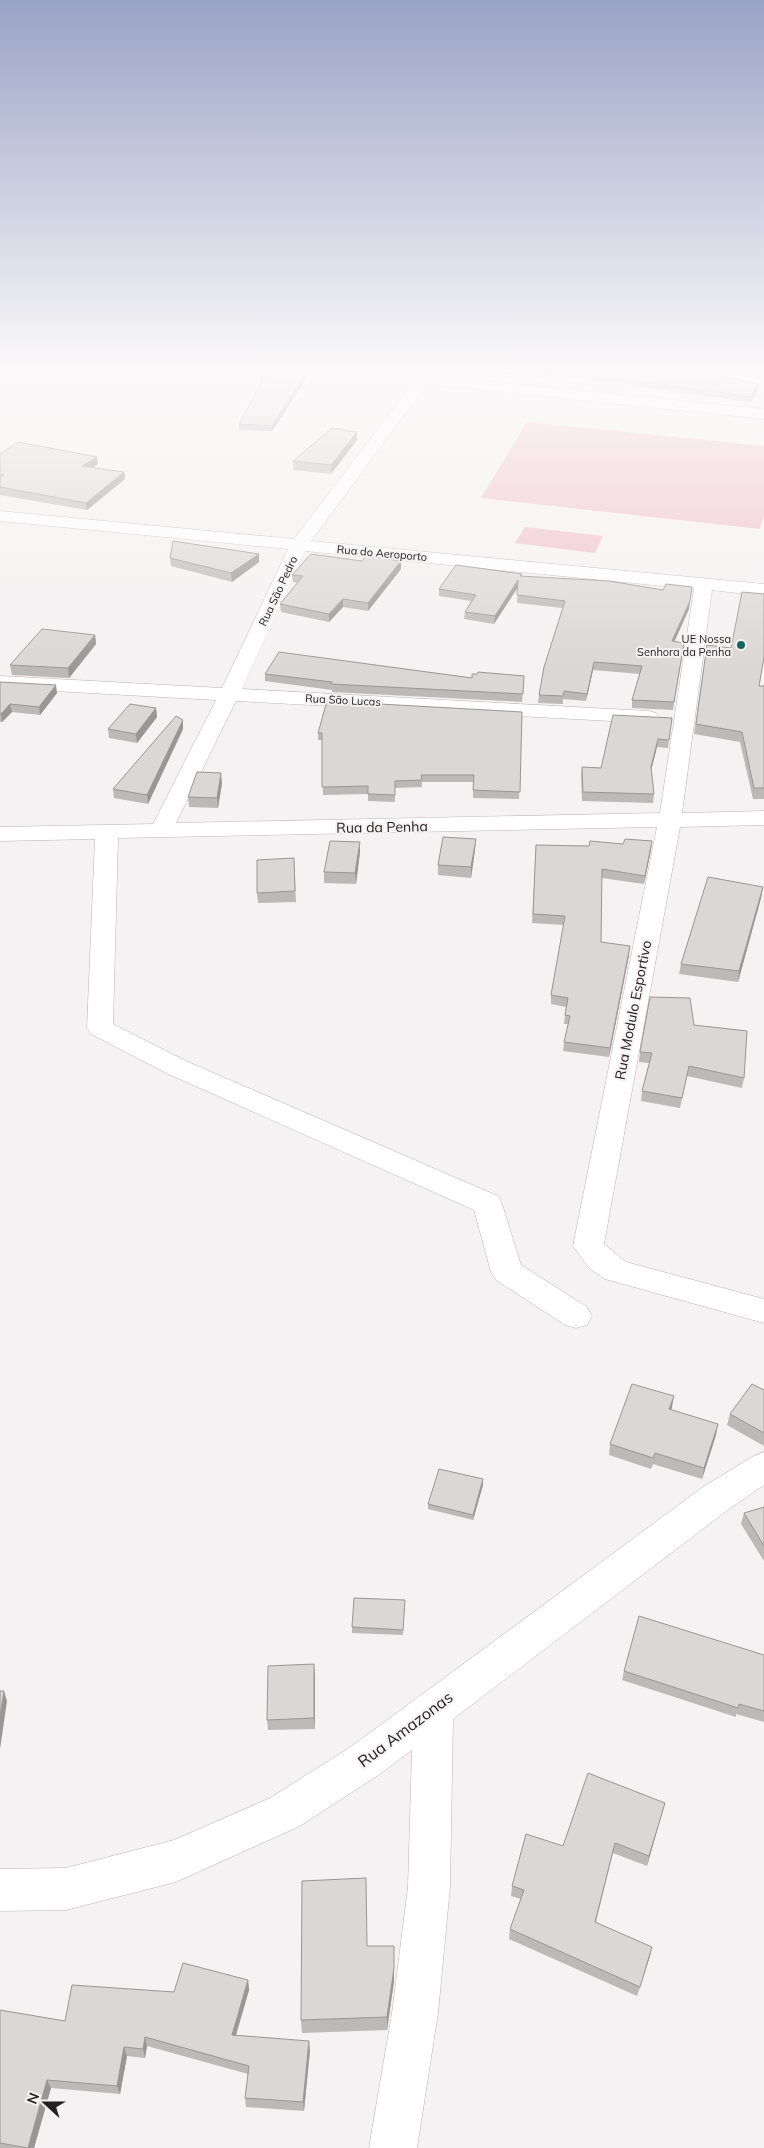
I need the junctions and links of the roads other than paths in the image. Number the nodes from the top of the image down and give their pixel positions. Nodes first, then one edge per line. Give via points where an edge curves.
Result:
1 (354, 472) edge
2 (0, 516) edge
3 (299, 545) junction
4 (704, 584) junction
5 (764, 590) edge
6 (0, 682) edge
7 (229, 694) junction
8 (686, 719) junction
9 (764, 818) edge
10 (670, 820) junction
11 (161, 831) junction
12 (107, 832) junction
13 (0, 834) edge
14 (764, 1311) edge
15 (576, 1316) dead end
16 (764, 1467) edge
17 (433, 1708) junction
18 (0, 1890) edge
19 (393, 2148) edge

1 - 3 street, Rua São Pedro
2 - 3 street, Rua do Aeroporto
3 - 4 street, Rua do Aeroporto
3 - 7 street, Rua São Pedro
4 - 5 street, Rua do Aeroporto
4 - 8 street, Rua Modulo Esportivo
6 - 7 street, Rua São Lucas
7 - 8 street, Rua São Lucas
7 - 11 street, Rua São Pedro
8 - 10 street, Rua Modulo Esportivo
9 - 10 street, Rua da Penha
10 - 11 street, Rua da Penha
10 - 14 street, Rua Modulo Esportivo via 588,1246 600,1260 616,1270
11 - 12 street, Rua da Penha
12 - 13 street, Rua da Penha
12 - 15 street via 100,1028 176,1067 487,1204 508,1272
16 - 17 street, Rua Amazonas via 716,1498
17 - 18 street, Rua Amazonas via 366,1760 285,1812 176,1861 66,1889
17 - 19 street via 428,1888 415,2013

